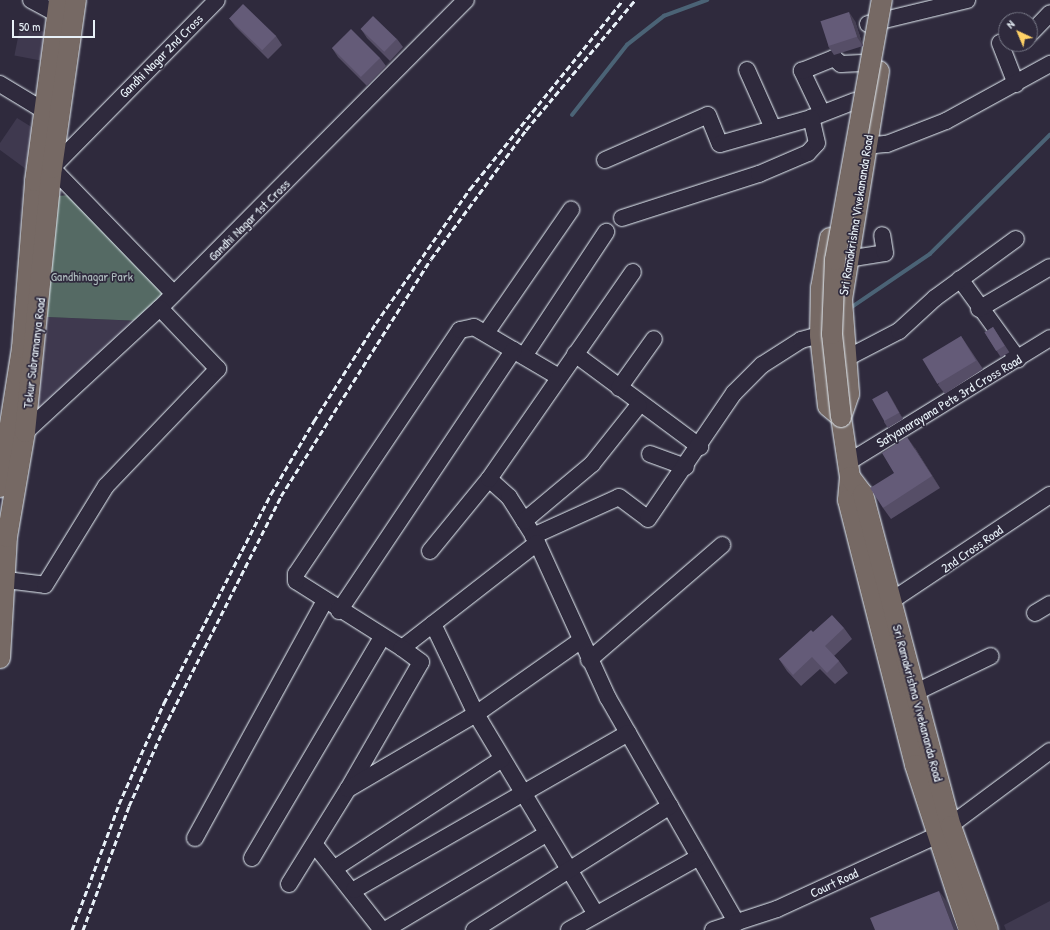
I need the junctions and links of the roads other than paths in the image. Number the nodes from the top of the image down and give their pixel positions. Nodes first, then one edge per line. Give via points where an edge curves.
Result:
1 (31, 0) edge
2 (76, 0) edge
3 (217, 0) edge
4 (466, 0) edge
5 (872, 0) edge
6 (882, 0) edge
7 (890, 0) edge
8 (966, 0) edge
9 (58, 7) edge
10 (1050, 13) edge
11 (877, 22) junction
12 (1038, 26) edge
13 (1004, 52) edge
14 (862, 63) junction
15 (1050, 64) edge
16 (747, 70) dead end
17 (0, 84) edge
18 (1016, 84) junction
19 (856, 92) junction
20 (49, 110) junction
21 (817, 116) junction
22 (773, 128) junction
23 (867, 146) junction
24 (846, 148) junction
25 (606, 160) dead end
26 (44, 169) junction
27 (571, 210) dead end
28 (622, 218) dead end
29 (606, 232) dead end
30 (882, 235) dead end
31 (1016, 239) dead end
32 (847, 259) junction
33 (1050, 267) edge
34 (634, 272) dead end
35 (960, 279) junction
36 (174, 294) junction
37 (160, 308) junction
38 (979, 309) junction
39 (486, 333) junction
40 (820, 335) junction
41 (1050, 338) edge
42 (654, 339) dead end
43 (519, 353) junction
44 (575, 354) junction
45 (845, 359) junction
46 (1018, 359) junction
47 (559, 377) junction
48 (619, 388) junction
49 (639, 404) junction
50 (841, 417) junction
51 (25, 432) junction
52 (700, 447) junction
53 (7, 448) junction
54 (650, 454) dead end
55 (686, 467) junction
56 (849, 470) junction
57 (489, 479) junction
58 (0, 487) edge
59 (1050, 495) edge
60 (524, 521) junction
61 (535, 539) junction
62 (722, 545) dead end
63 (430, 551) dead end
64 (6, 580) junction
65 (891, 601) junction
66 (324, 602) junction
67 (1050, 604) edge
68 (339, 611) junction
69 (1035, 613) dead end
70 (433, 624) junction
71 (382, 637) junction
72 (580, 641) junction
73 (402, 648) junction
74 (991, 656) dead end
75 (0, 658) edge
76 (589, 660) junction
77 (914, 692) junction
78 (476, 714) junction
79 (628, 734) junction
80 (1050, 751) edge
81 (502, 759) junction
82 (348, 789) junction
83 (523, 793) junction
84 (670, 806) junction
85 (944, 831) junction
86 (546, 834) junction
87 (195, 838) dead end
88 (315, 845) junction
89 (699, 857) junction
90 (252, 858) dead end
91 (335, 868) junction
92 (567, 871) junction
93 (289, 884) dead end
94 (354, 890) junction
95 (595, 913) junction
96 (737, 923) junction
97 (383, 930) edge
98 (474, 930) edge
99 (569, 930) edge
100 (713, 930) edge
101 (970, 930) edge
102 (988, 930) edge

1 - 9 street
2 - 20 main road, Tekur Subramanya Road
3 - 26 street, Gandhi Nagar 2nd Cross
4 - 36 street, Gandhi Nagar 1st Cross
5 - 11 main road, Sri Ramakrishna Vivekananda Road
6 - 50 main road, bridge via 835,260 832,334
7 - 11 main road, Sri Ramakrishna Vivekananda Road
8 - 11 street
9 - 20 main road
10 - 12 street
11 - 14 main road, Sri Ramakrishna Vivekananda Road
11 - 23 main road, Sri Ramakrishna Vivekananda Road
13 - 18 street
14 - 19 main road, Sri Ramakrishna Vivekananda Road
14 - 21 street via 841,64 834,58 802,71
15 - 18 street
16 - 22 street
17 - 20 street
18 - 23 street via 946,121 887,144
19 - 21 street
19 - 24 main road, Sri Ramakrishna Vivekananda Road
20 - 26 main road, Tekur Subramanya Road
21 - 22 street
21 - 28 street via 817,143 808,153 759,174
22 - 25 street via 720,144 708,115
23 - 24 street
23 - 32 main road, Sri Ramakrishna Vivekananda Road
24 - 40 main road, Sri Ramakrishna Vivekananda Road via 821,288
26 - 36 street
26 - 51 main road, Tekur Subramanya Road
26 - 53 main road, Tekur Subramanya Road
27 - 39 street
29 - 43 street
30 - 32 street via 885,253
31 - 35 street
32 - 45 main road, Sri Ramakrishna Vivekananda Road via 842,300
33 - 38 street
34 - 44 street
35 - 38 street
35 - 45 street via 900,330
36 - 37 street, Gandhi Nagar 1st Cross
37 - 51 street, Gandhi Nagar 1st Cross
37 - 64 street via 218,369 106,486 45,585
38 - 46 street
39 - 43 street
39 - 66 street via 474,327 460,330 296,574 296,581
40 - 50 main road, Sri Ramakrishna Vivekananda Road via 828,406
40 - 52 street via 801,340 762,364 734,393
41 - 46 street, Satyanarayana Pete 3rd Cross Road
42 - 48 street
43 - 47 street
43 - 68 street
44 - 47 street
44 - 48 street
45 - 50 main road, Sri Ramakrishna Vivekananda Road via 848,400
46 - 56 street, Satyanarayana Pete 3rd Cross Road
47 - 57 street
48 - 49 street
49 - 52 street
49 - 60 street via 592,464
50 - 56 main road, Sri Ramakrishna Vivekananda Road
51 - 53 street, Gandhi Nagar 1st Cross
51 - 64 main road, Tekur Subramanya Road via 7,537
52 - 55 street
53 - 58 main road, Tekur Subramanya Road
54 - 55 street
55 - 61 street via 648,518 619,497
56 - 65 main road, Sri Ramakrishna Vivekananda Road via 863,494
56 - 85 main road, Sri Ramakrishna Vivekananda Road via 848,500
57 - 60 street via 509,497
57 - 63 street
59 - 65 street, 2nd Cross Road
60 - 61 street
61 - 70 street
61 - 72 street
62 - 76 street
64 - 75 main road, Tekur Subramanya Road
65 - 77 main road, Sri Ramakrishna Vivekananda Road
66 - 68 street
66 - 87 street
67 - 69 street
68 - 71 street
70 - 73 street
70 - 78 street
71 - 73 street
71 - 90 street
72 - 76 street
72 - 78 street
73 - 82 street via 422,662
74 - 77 street
76 - 79 street
77 - 85 main road, Sri Ramakrishna Vivekananda Road
78 - 81 street
78 - 82 street
79 - 83 street
79 - 84 street
80 - 85 street, Court Road
81 - 83 street
81 - 91 street
82 - 88 street
83 - 86 street
83 - 94 street
84 - 89 street
84 - 92 street
85 - 96 street, Court Road via 778,909
85 - 101 main road, Sri Ramakrishna Vivekananda Road
85 - 102 main road, Sri Ramakrishna Vivekananda Road
86 - 92 street
86 - 97 street
88 - 91 street
88 - 93 street
89 - 95 street
89 - 96 street
91 - 94 street
92 - 95 street
92 - 98 street
94 - 97 street
95 - 99 street
96 - 100 street, Court Road

